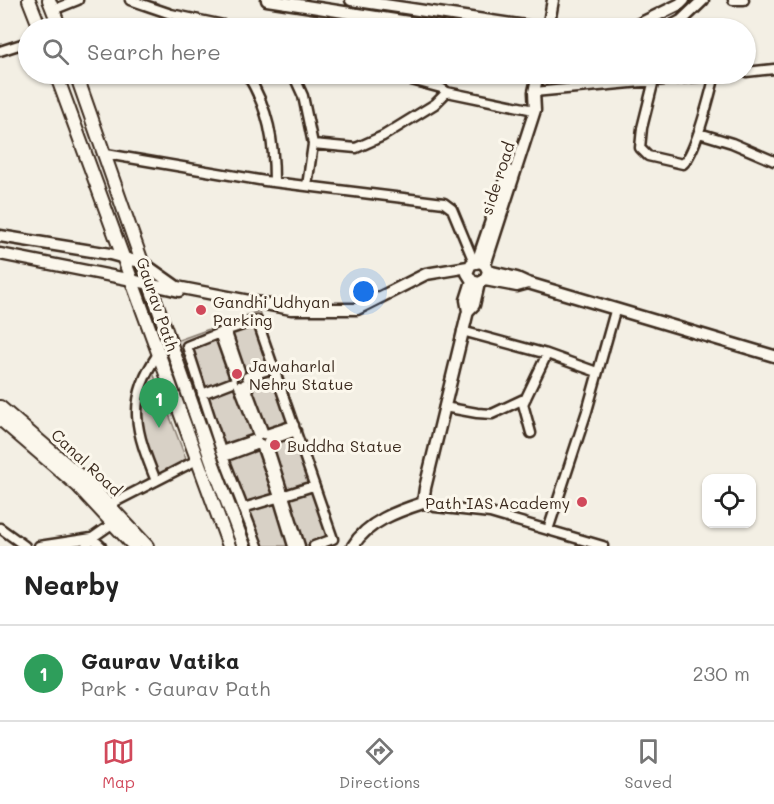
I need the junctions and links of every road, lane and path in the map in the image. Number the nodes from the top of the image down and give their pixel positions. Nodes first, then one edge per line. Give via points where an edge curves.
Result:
1 (29, 0) edge
2 (78, 0) edge
3 (130, 0) edge
4 (267, 0) edge
5 (351, 0) edge
6 (553, 0) edge
7 (684, 0) edge
8 (703, 0) edge
9 (733, 0) edge
10 (744, 0) edge
11 (51, 5) edge
12 (36, 18) edge
13 (190, 18) edge
14 (383, 18) edge
15 (472, 18) edge
16 (550, 18) edge
17 (651, 18) edge
18 (684, 18) edge
19 (18, 45) edge
20 (0, 51) edge
21 (774, 69) edge
22 (756, 71) edge
23 (60, 84) edge
24 (80, 84) edge
25 (253, 84) edge
26 (298, 84) edge
27 (426, 84) edge
28 (536, 84) edge
29 (630, 84) edge
30 (653, 84) edge
31 (713, 84) edge
32 (447, 92) junction
33 (532, 100) junction
34 (699, 133) junction
35 (313, 144) junction
36 (106, 154) junction
37 (774, 161) edge
38 (274, 182) junction
39 (307, 186) junction
40 (0, 236) edge
41 (0, 254) edge
42 (124, 258) junction
43 (143, 263) junction
44 (477, 272) junction
45 (132, 280) junction
46 (151, 286) junction
47 (615, 310) junction
48 (222, 331) junction
49 (462, 331) junction
50 (158, 354) junction
51 (547, 354) junction
52 (774, 356) edge
53 (274, 368) junction
54 (597, 372) junction
55 (240, 379) junction
56 (202, 394) junction
57 (525, 398) junction
58 (444, 406) junction
59 (0, 407) edge
60 (0, 419) edge
61 (295, 428) junction
62 (531, 433) dead end
63 (263, 439) junction
64 (223, 454) junction
65 (197, 460) junction
66 (156, 481) junction
67 (313, 486) junction
68 (281, 497) junction
69 (423, 503) junction
70 (109, 505) junction
71 (243, 508) junction
72 (112, 524) junction
73 (0, 528) edge
74 (548, 530) junction
75 (565, 535) junction
76 (92, 538) junction
77 (587, 544) edge
78 (25, 546) edge
79 (39, 546) edge
80 (86, 546) edge
81 (101, 546) edge
82 (134, 546) edge
83 (147, 546) edge
84 (229, 546) edge
85 (244, 546) edge
86 (258, 546) edge
87 (293, 546) edge
88 (300, 546) edge
89 (314, 546) edge
90 (353, 546) edge
91 (562, 546) edge
92 (603, 546) edge

1 - 12 main road
2 - 11 street
3 - 13 street
4 - 14 street
5 - 15 street
6 - 16 street
7 - 17 street
8 - 18 street
9 - 10 street
19 - 20 street
21 - 22 street
23 - 42 main road, Gaurav Path
24 - 36 main road
25 - 38 street via 270,124
26 - 35 street
27 - 32 street
28 - 33 street, side road
29 - 33 street
30 - 34 street via 642,128 643,153 682,164
31 - 34 street
32 - 33 street
32 - 35 street via 435,104 383,136 356,148
33 - 44 street, side road
34 - 37 street
35 - 39 street
36 - 38 street
36 - 43 main road
38 - 39 street
39 - 44 street via 444,203 452,209
40 - 42 street
41 - 45 street
42 - 43 street
42 - 45 main road, Gaurav Path
43 - 44 street via 177,287 291,309 357,309 426,274
43 - 46 main road
44 - 46 street via 427,279 360,313 295,313
44 - 47 street
44 - 49 street, side road via 466,300 468,310
45 - 46 street
45 - 50 main road, Gaurav Path
46 - 85 main road
47 - 52 street
47 - 54 street
48 - 53 street via 257,320
48 - 55 street
48 - 56 street via 187,346
49 - 51 street
49 - 58 street, side road
50 - 65 main road, Gaurav Path
50 - 66 street via 141,383 137,413 141,445
51 - 54 street
51 - 57 street
53 - 55 street
53 - 61 street
54 - 74 street via 570,470
55 - 56 street
55 - 63 street
56 - 64 street
57 - 58 street via 492,414
57 - 62 street
58 - 69 street, side road
59 - 70 main road, Canal Road via 66,462
60 - 72 main road via 78,486
61 - 63 street
61 - 67 street
63 - 64 street
63 - 68 street
64 - 71 street
65 - 66 street
65 - 84 main road, Gaurav Path
66 - 70 street
67 - 68 street
67 - 89 street via 333,539
68 - 71 street
68 - 87 street
68 - 88 street
69 - 74 street via 490,513
69 - 90 street via 395,511 359,536
70 - 72 street
70 - 83 main road, Canal Road
71 - 86 street
72 - 76 street
72 - 82 main road
73 - 78 street
74 - 75 street
75 - 77 street
75 - 91 street
76 - 79 street
76 - 80 street
76 - 81 street
77 - 92 street

